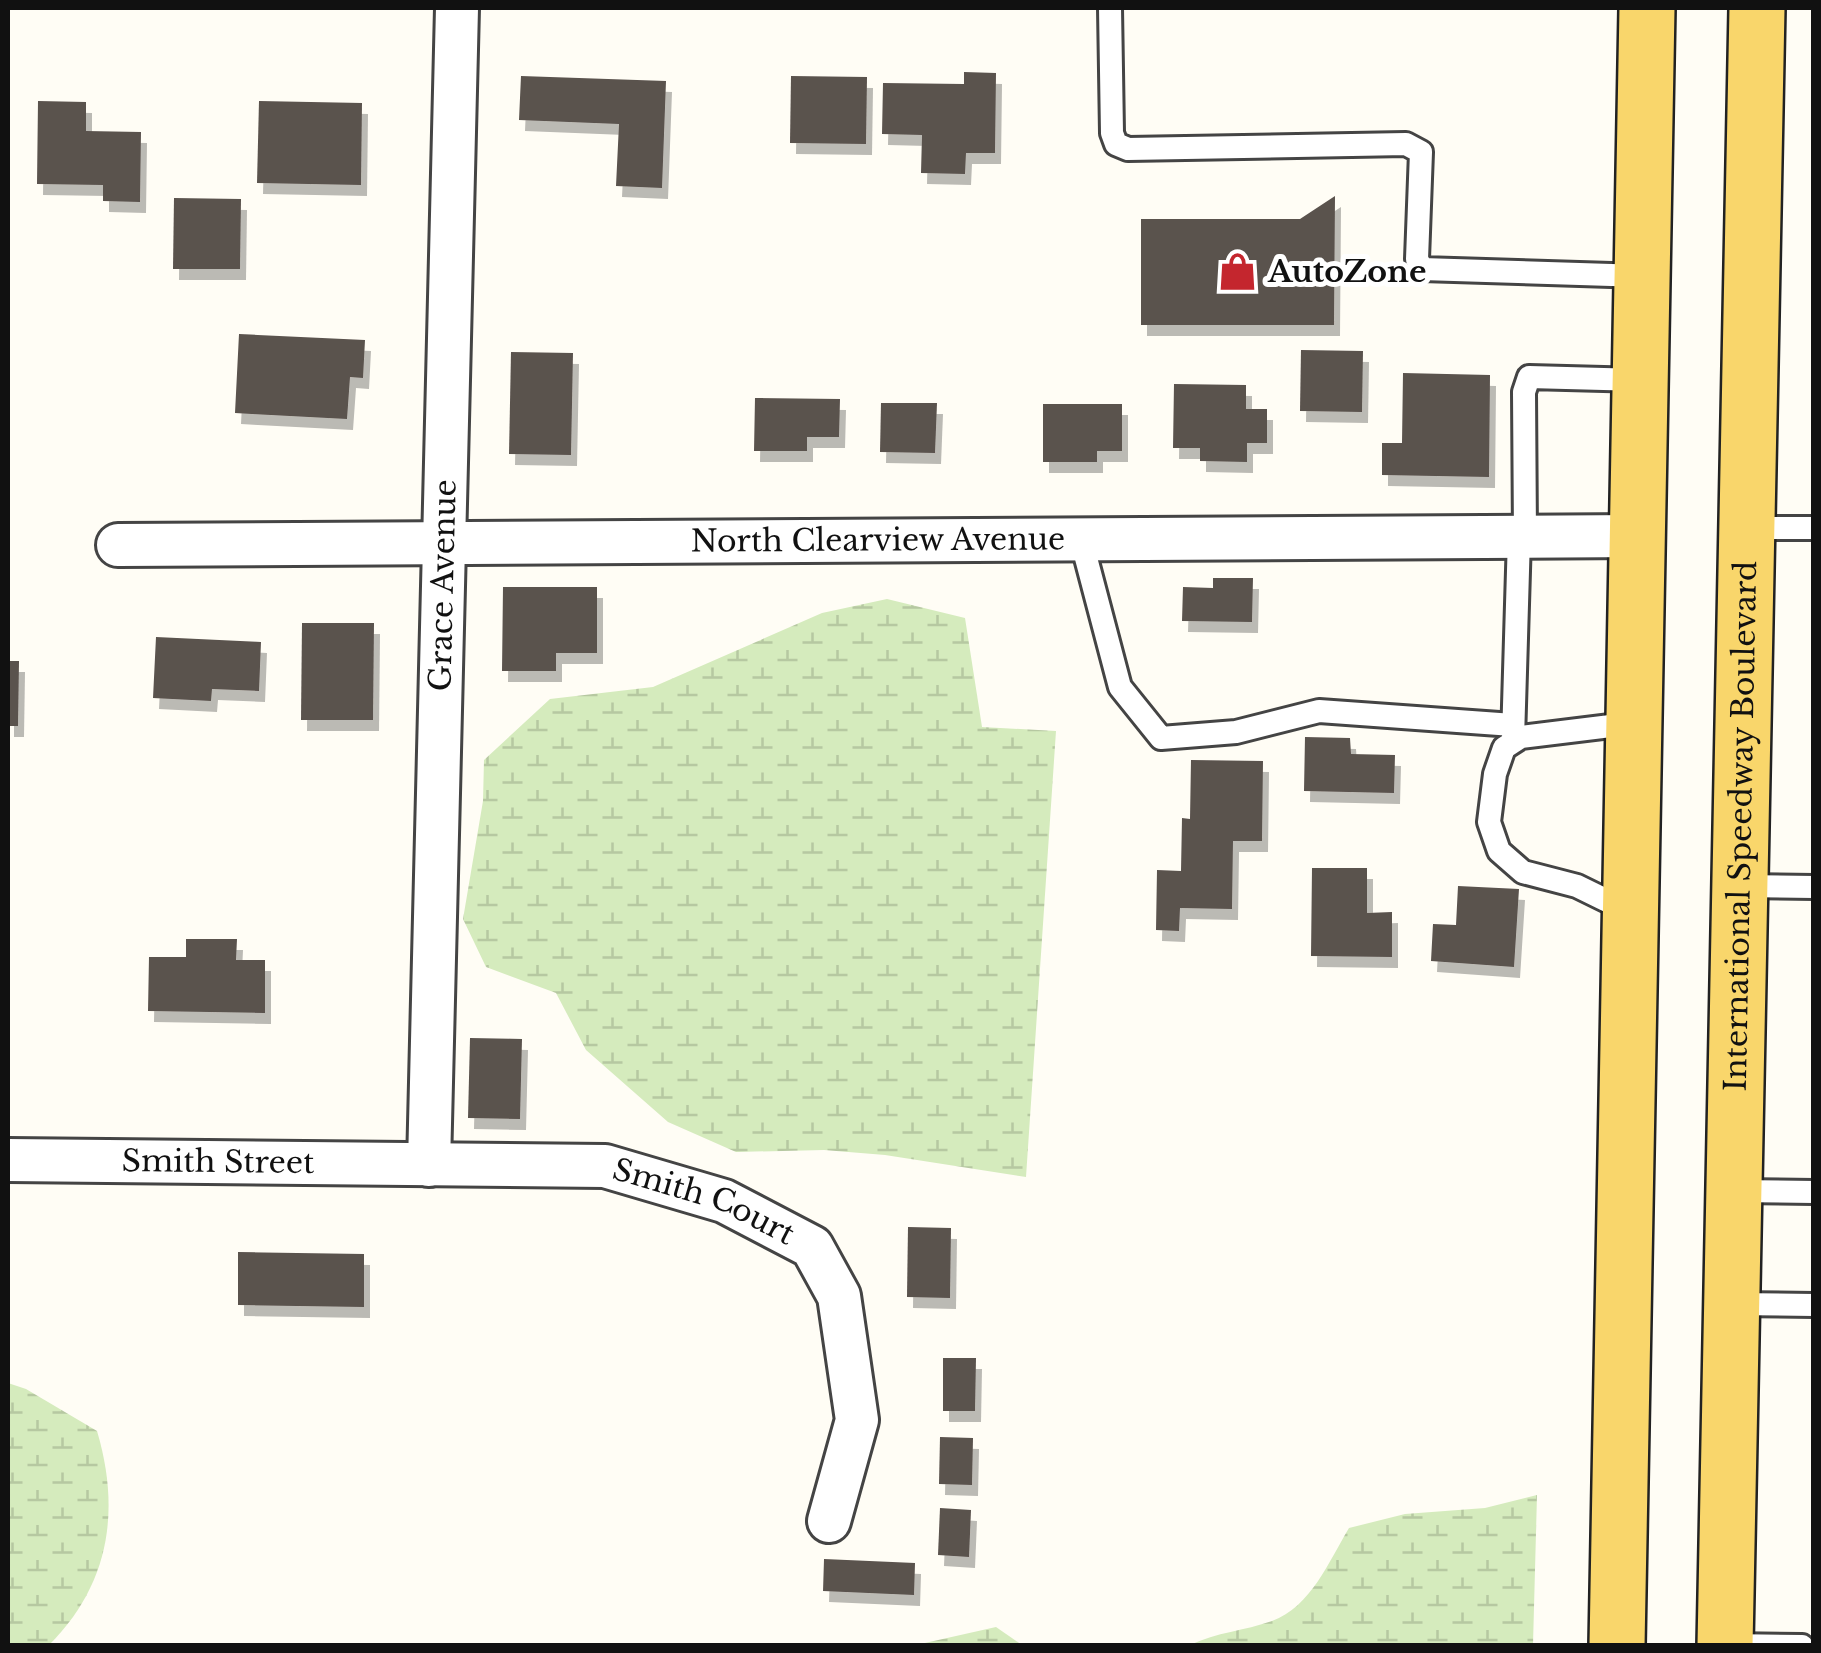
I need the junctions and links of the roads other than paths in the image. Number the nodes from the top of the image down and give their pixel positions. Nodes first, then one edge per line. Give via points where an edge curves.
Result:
1 (457, 8) edge
2 (1110, 8) edge
3 (1647, 8) edge
4 (1757, 8) edge
5 (1642, 276) junction
6 (1641, 380) junction
7 (1747, 528) junction
8 (1814, 528) edge
9 (1639, 536) junction
10 (1522, 537) junction
11 (1081, 539) junction
12 (444, 541) junction
13 (118, 545) dead end
14 (1635, 723) junction
15 (1513, 734) junction
16 (1740, 886) junction
17 (1814, 888) edge
18 (1632, 912) junction
19 (8, 1160) edge
20 (429, 1165) junction
21 (1734, 1191) junction
22 (1814, 1192) edge
23 (1732, 1304) junction
24 (1814, 1305) edge
25 (830, 1521) dead end
26 (1725, 1645) edge
27 (1617, 1646) edge
28 (1802, 1646) edge

1 - 12 street, Grace Avenue
2 - 5 lane via 1116,144 1406,144 1421,152 1416,260 1422,269
3 - 5 main road
4 - 7 main road, International Speedway Boulevard
5 - 6 main road
6 - 9 main road
6 - 10 lane via 1529,378
7 - 8 lane
7 - 16 main road, International Speedway Boulevard
9 - 10 street, North Clearview Avenue
9 - 14 main road
10 - 11 street, North Clearview Avenue
10 - 15 lane
11 - 12 street, North Clearview Avenue
11 - 15 lane via 1120,687 1161,738 1236,732 1319,711
12 - 13 street, North Clearview Avenue
12 - 20 street, Grace Avenue
14 - 15 lane
14 - 18 main road
15 - 18 lane via 1495,774 1488,822 1499,851 1523,872 1577,886
16 - 17 lane
16 - 21 main road, International Speedway Boulevard
18 - 27 main road
19 - 20 street, Smith Street
20 - 25 street, Smith Court via 605,1166 724,1201 812,1248 839,1296 857,1420
21 - 22 lane
21 - 23 main road, International Speedway Boulevard
23 - 24 lane
23 - 26 main road, International Speedway Boulevard
26 - 28 lane

